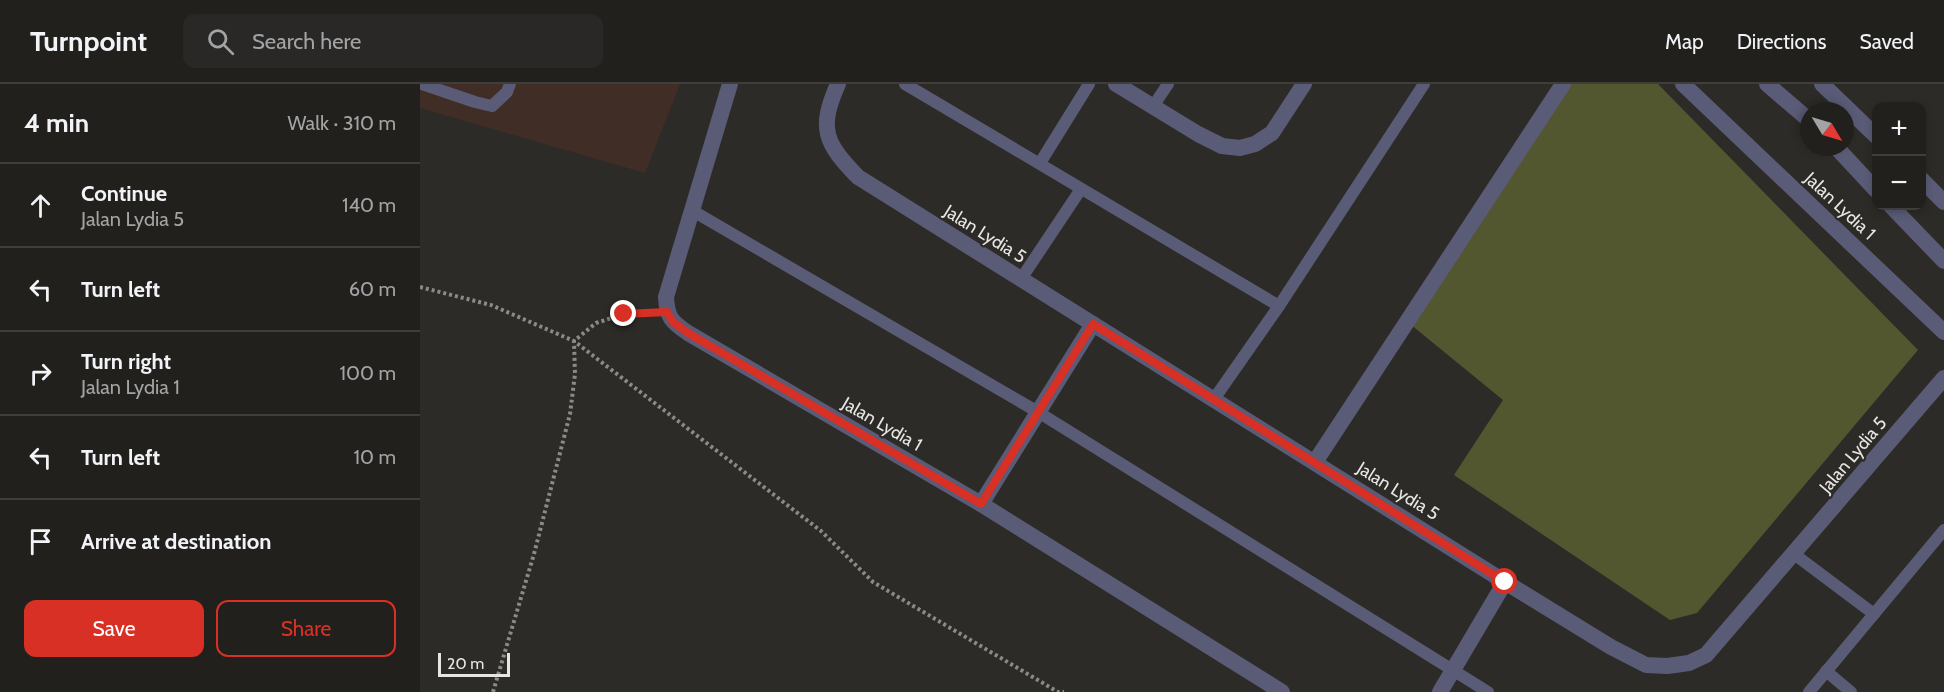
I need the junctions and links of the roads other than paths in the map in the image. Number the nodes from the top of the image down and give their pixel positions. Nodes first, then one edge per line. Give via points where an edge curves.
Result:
1 (422, 84) edge
2 (510, 84) edge
3 (730, 84) edge
4 (838, 84) edge
5 (905, 84) edge
6 (1089, 84) edge
7 (1116, 84) edge
8 (1168, 84) edge
9 (1304, 84) edge
10 (1424, 84) edge
11 (1563, 84) edge
12 (1683, 84) edge
13 (1767, 84) edge
14 (1822, 84) edge
15 (1154, 105) junction
16 (1800, 112) edge
17 (1872, 132) edge
18 (1844, 156) edge
19 (1040, 163) junction
20 (1926, 184) edge
21 (1872, 186) edge
22 (1081, 189) junction
23 (1944, 202) edge
24 (1895, 210) edge
25 (693, 211) junction
26 (1944, 261) edge
27 (1021, 279) junction
28 (1279, 306) junction
29 (1093, 324) junction
30 (1944, 332) edge
31 (1944, 378) edge
32 (1214, 399) junction
33 (1038, 412) junction
34 (1315, 462) junction
35 (981, 504) junction
36 (1944, 530) edge
37 (1794, 554) junction
38 (1505, 582) junction
39 (1874, 614) junction
40 (1453, 670) junction
41 (1826, 671) junction
42 (1282, 692) edge
43 (1440, 692) edge
44 (1488, 692) edge
45 (1809, 692) edge
46 (1851, 692) edge

1 - 2 lane via 492,106
3 - 25 street
4 - 27 street, Jalan Lydia 5 via 825,122 830,143 840,159 858,177
5 - 19 lane
6 - 19 lane
7 - 15 street
8 - 15 lane
9 - 15 street via 1272,133 1240,148 1222,146 1198,134
10 - 28 lane
11 - 34 street
12 - 30 street, Jalan Lydia 1
13 - 16 street
14 - 17 street
18 - 21 street
19 - 22 lane
20 - 23 street
22 - 27 lane
22 - 28 lane
24 - 26 street
25 - 33 lane
25 - 35 street, Jalan Lydia 1 via 666,297 667,312 673,322
27 - 29 street, Jalan Lydia 5
28 - 32 lane
29 - 32 street, Jalan Lydia 5
29 - 33 street
31 - 37 street, Jalan Lydia 5
32 - 34 street, Jalan Lydia 5
33 - 35 street
33 - 40 lane
34 - 38 street, Jalan Lydia 5
35 - 42 street, Jalan Lydia 1
36 - 39 lane
37 - 38 street, Jalan Lydia 5 via 1706,656 1667,666 1646,665 1628,656
37 - 39 lane
38 - 40 street
39 - 41 lane
40 - 43 street
40 - 44 lane
41 - 45 lane
41 - 46 lane

